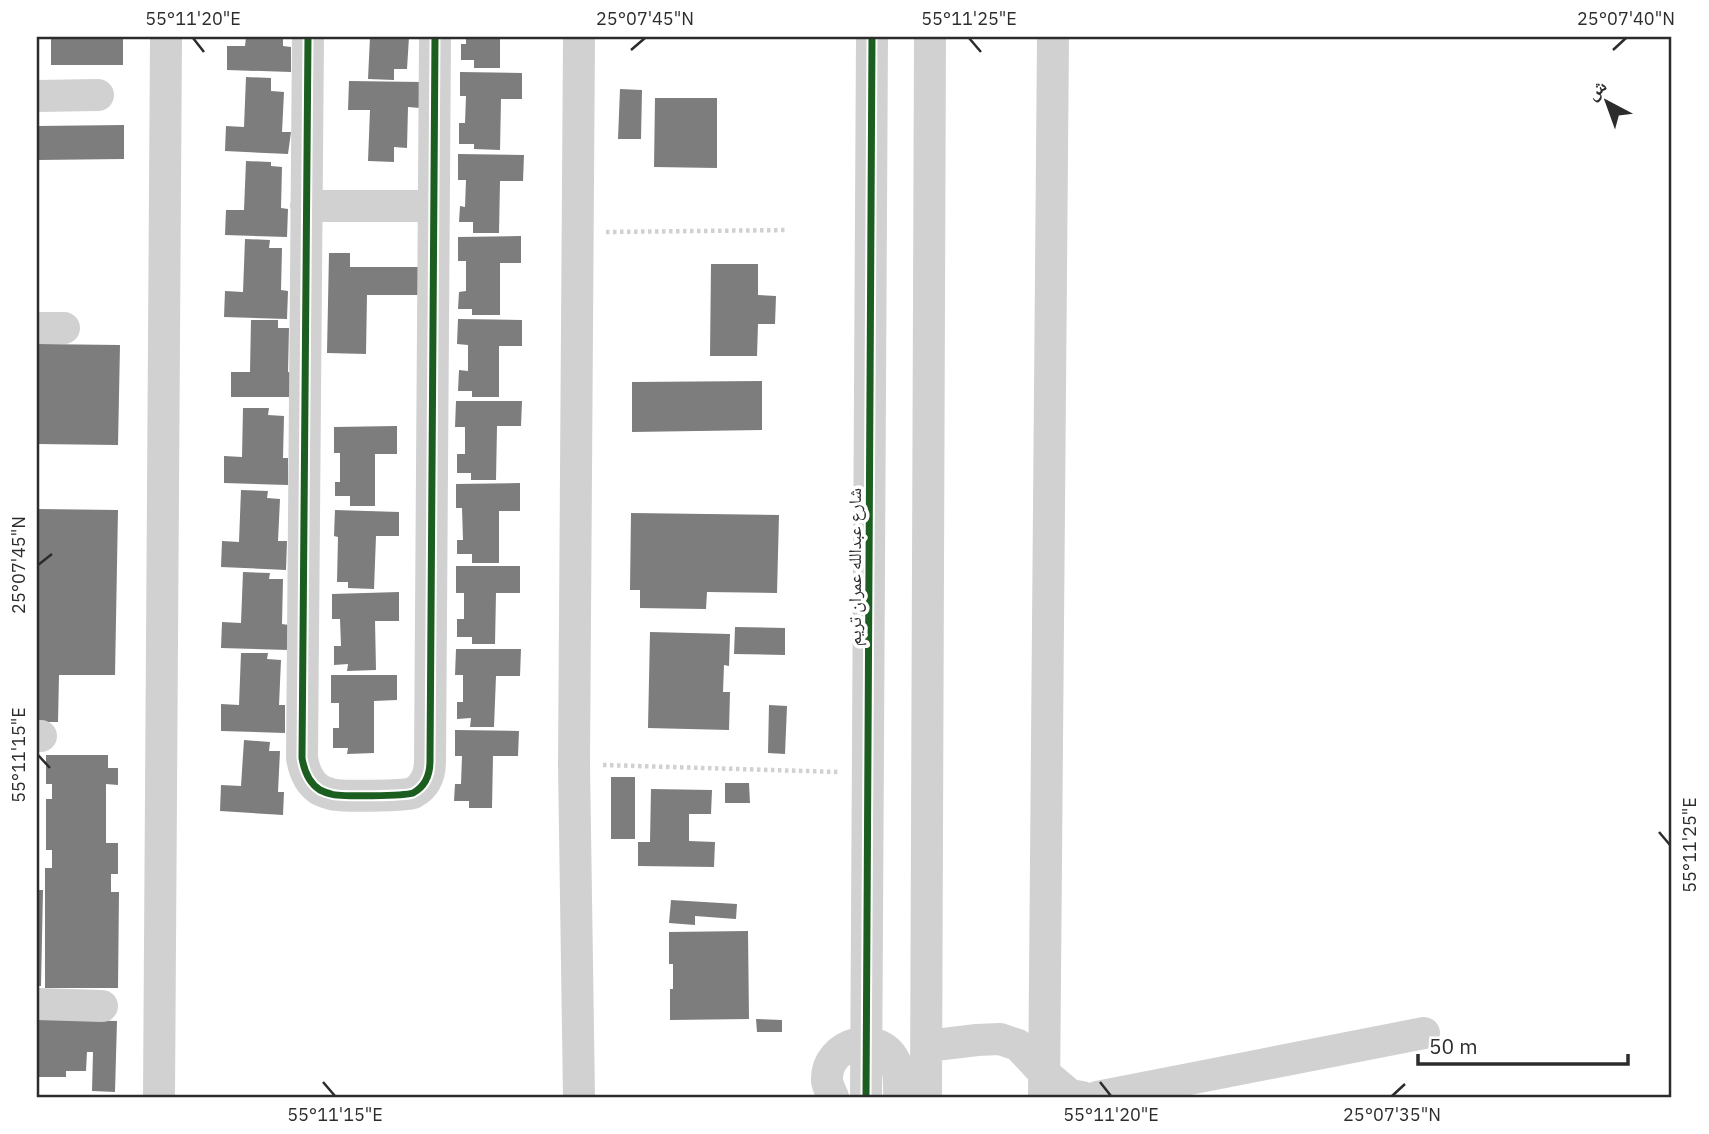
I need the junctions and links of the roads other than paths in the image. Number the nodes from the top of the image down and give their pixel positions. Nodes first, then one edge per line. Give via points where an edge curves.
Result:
1 (166, 37) edge
2 (308, 37) edge
3 (435, 37) edge
4 (579, 37) edge
5 (872, 37) edge
6 (930, 37) edge
7 (1053, 37) edge
8 (98, 95) dead end
9 (37, 96) edge
10 (306, 206) junction
11 (434, 206) junction
12 (37, 1004) edge
13 (102, 1006) dead end
14 (1424, 1033) dead end
15 (867, 1042) junction
16 (927, 1046) junction
17 (1044, 1085) edge
18 (159, 1097) edge
19 (579, 1097) edge
20 (833, 1097) edge
21 (866, 1097) edge
22 (900, 1097) edge
23 (926, 1097) edge
24 (1082, 1097) edge
25 (1097, 1097) edge

1 - 18 street
2 - 10 street
3 - 11 street
4 - 19 street via 574,764
5 - 15 street, شارع عبدالله عمران تريم
6 - 16 street
7 - 17 street
8 - 9 street
10 - 11 street
10 - 11 street via 302,758 304,770 320,790 400,795 413,793 430,774
12 - 13 street
14 - 25 street
15 - 20 street via 851,1044 837,1053 827,1083
15 - 21 street, شارع عبدالله عمران تريم
15 - 22 street via 884,1048 896,1062
16 - 17 street via 1000,1039 1018,1045
16 - 23 street
17 - 24 street

